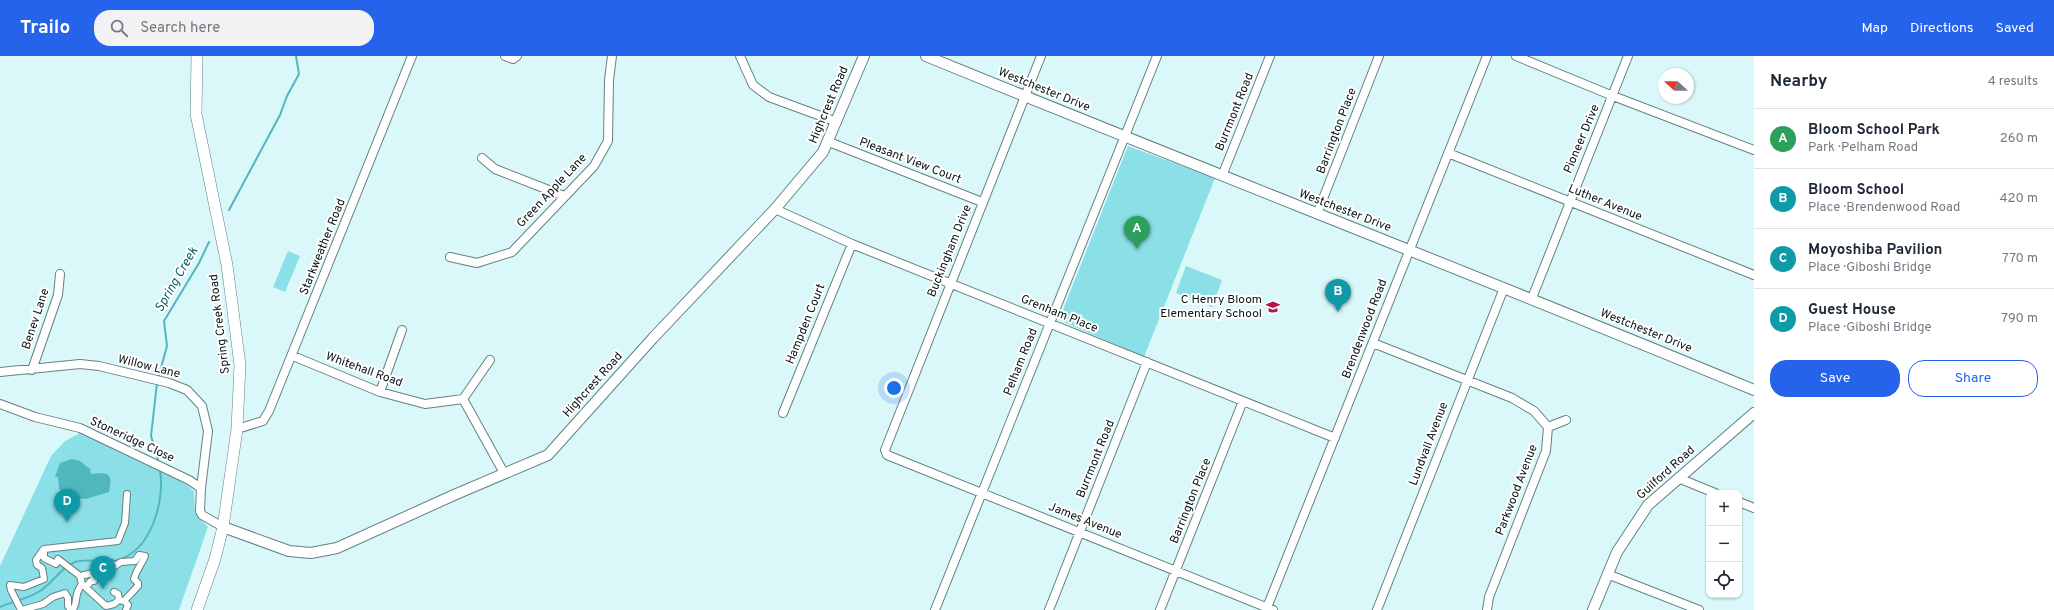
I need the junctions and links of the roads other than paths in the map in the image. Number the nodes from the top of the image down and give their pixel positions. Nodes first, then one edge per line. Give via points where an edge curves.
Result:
1 (197, 56) edge
2 (412, 56) edge
3 (505, 56) edge
4 (517, 56) edge
5 (612, 56) edge
6 (740, 56) edge
7 (864, 56) edge
8 (926, 56) edge
9 (1041, 56) edge
10 (1157, 56) edge
11 (1270, 56) edge
12 (1379, 56) edge
13 (1487, 56) edge
14 (1516, 56) edge
15 (1628, 56) edge
16 (1024, 96) junction
17 (1613, 96) junction
18 (837, 122) junction
19 (1123, 137) junction
20 (829, 142) junction
21 (1754, 150) edge
22 (1448, 153) junction
23 (482, 158) dead end
24 (1222, 176) junction
25 (564, 196) junction
26 (982, 202) junction
27 (1569, 202) junction
28 (775, 209) junction
29 (1317, 214) junction
30 (852, 244) junction
31 (1409, 250) junction
32 (450, 257) dead end
33 (60, 274) dead end
34 (1754, 275) edge
35 (950, 282) junction
36 (1504, 288) junction
37 (1532, 298) junction
38 (1050, 323) junction
39 (402, 330) dead end
40 (1373, 343) junction
41 (293, 356) junction
42 (490, 360) dead end
43 (1147, 362) junction
44 (32, 370) junction
45 (0, 372) edge
46 (1467, 379) junction
47 (1754, 390) edge
48 (380, 392) junction
49 (463, 399) junction
50 (1243, 401) junction
51 (0, 404) edge
52 (783, 413) dead end
53 (1754, 413) edge
54 (1566, 420) dead end
55 (1548, 427) junction
56 (238, 429) junction
57 (1335, 438) junction
58 (887, 455) joint
59 (504, 473) junction
60 (1678, 478) junction
61 (201, 488) junction
62 (1708, 490) edge
63 (981, 493) junction
64 (127, 494) dead end
65 (1742, 503) edge
66 (1754, 508) edge
67 (223, 527) junction
68 (1079, 532) junction
69 (44, 550) junction
70 (1176, 570) junction
71 (93, 573) junction
72 (78, 574) junction
73 (1607, 574) junction
74 (84, 585) junction
75 (114, 592) dead end
76 (122, 601) junction
77 (21, 609) edge
78 (1269, 609) edge
79 (72, 610) edge
80 (126, 610) edge
81 (198, 610) edge
82 (935, 610) edge
83 (1049, 610) edge
84 (1160, 610) edge
85 (1377, 610) edge
86 (1487, 610) edge
87 (1592, 610) edge
88 (1699, 610) edge

1 - 56 main road, Spring Creek Road via 196,114 226,265 240,365
2 - 41 street, Starkweather Road
3 - 4 street via 513,59
5 - 25 street, Green Apple Lane via 608,141 594,166
6 - 18 street via 753,84 769,97
7 - 18 street, Highcrest Road
8 - 16 street, Westchester Drive
9 - 16 street, Buckingham Drive
10 - 19 street, Pelham Road
11 - 24 street, Burrmont Road
12 - 29 street, Barrington Place
13 - 22 street, Brendenwood Road
14 - 17 street
15 - 17 street, Pioneer Drive
16 - 19 street, Westchester Drive
16 - 26 street, Buckingham Drive
17 - 21 street
17 - 27 street, Pioneer Drive
18 - 20 street, Highcrest Road
19 - 24 street, Westchester Drive
19 - 38 street, Pelham Road
20 - 26 street, Pleasant View Court
20 - 28 street, Highcrest Road
22 - 27 street, Luther Avenue
22 - 31 street, Brendenwood Road
23 - 25 street via 495,169
24 - 29 street, Westchester Drive
25 - 32 street, Green Apple Lane via 512,252 476,263
26 - 35 street, Buckingham Drive
27 - 34 street, Luther Avenue
27 - 37 street, Pioneer Drive
28 - 30 street, Grenham Place
28 - 59 street, Highcrest Road via 653,338 548,455
29 - 31 street, Westchester Drive
30 - 35 street, Grenham Place
30 - 52 street, Hampden Court
31 - 36 street, Westchester Drive
31 - 40 street, Brendenwood Road
33 - 44 street, Benev Lane via 58,295
35 - 38 street, Grenham Place
35 - 58 street, Buckingham Drive via 885,450
36 - 37 street, Westchester Drive
36 - 46 street, Lundvall Avenue
37 - 47 street, Westchester Drive
38 - 43 street, Grenham Place
38 - 63 street, Pelham Road
39 - 48 street
40 - 46 street
40 - 57 street, Brendenwood Road
41 - 48 street, Whitehall Road
41 - 56 street, Starkweather Road via 263,421
42 - 49 street
43 - 50 street, Grenham Place
43 - 68 street, Burrmont Road
44 - 45 street, Willow Lane
44 - 61 street, Willow Lane via 80,364 98,366 169,382 187,390 202,406 206,419 207,445
46 - 55 street via 1518,401 1534,411
46 - 85 street, Lundvall Avenue
48 - 49 street, Whitehall Road via 425,404
49 - 59 street
50 - 57 street, Grenham Place
50 - 70 street, Barrington Place
51 - 61 street, Stoneridge Close via 34,417 80,428
53 - 60 street, Guilford Road
54 - 55 street
55 - 86 street, Parkwood Avenue via 1546,451 1489,597
56 - 67 main road, Spring Creek Road
57 - 78 street, Brendenwood Road
58 - 63 street, James Avenue
59 - 67 street, Highcrest Road via 338,548 311,553 289,551
60 - 62 street
60 - 73 street, Guilford Road via 1648,505 1627,535
61 - 67 street via 202,515
63 - 68 street, James Avenue
63 - 82 street, Pelham Road
64 - 69 street via 125,523 118,541
65 - 66 street
67 - 81 main road, Spring Creek Road
68 - 70 street, James Avenue
68 - 83 street, Burrmont Road
69 - 72 street via 43,556 51,563 56,564 58,559
69 - 77 street via 36,560 37,565 42,568 44,579 24,587 10,585
70 - 78 street, James Avenue
70 - 84 street, Barrington Place
71 - 72 street
71 - 74 street via 94,581
71 - 76 street via 111,563 115,566 121,562 135,561 139,554 145,556 142,564 135,570 134,579 138,586
72 - 74 street
73 - 87 street, Guilford Road
73 - 88 street
74 - 76 street via 106,606
74 - 79 street via 76,592 76,603
75 - 76 street
76 - 80 street via 128,605
77 - 79 street via 43,604 65,593 68,606

